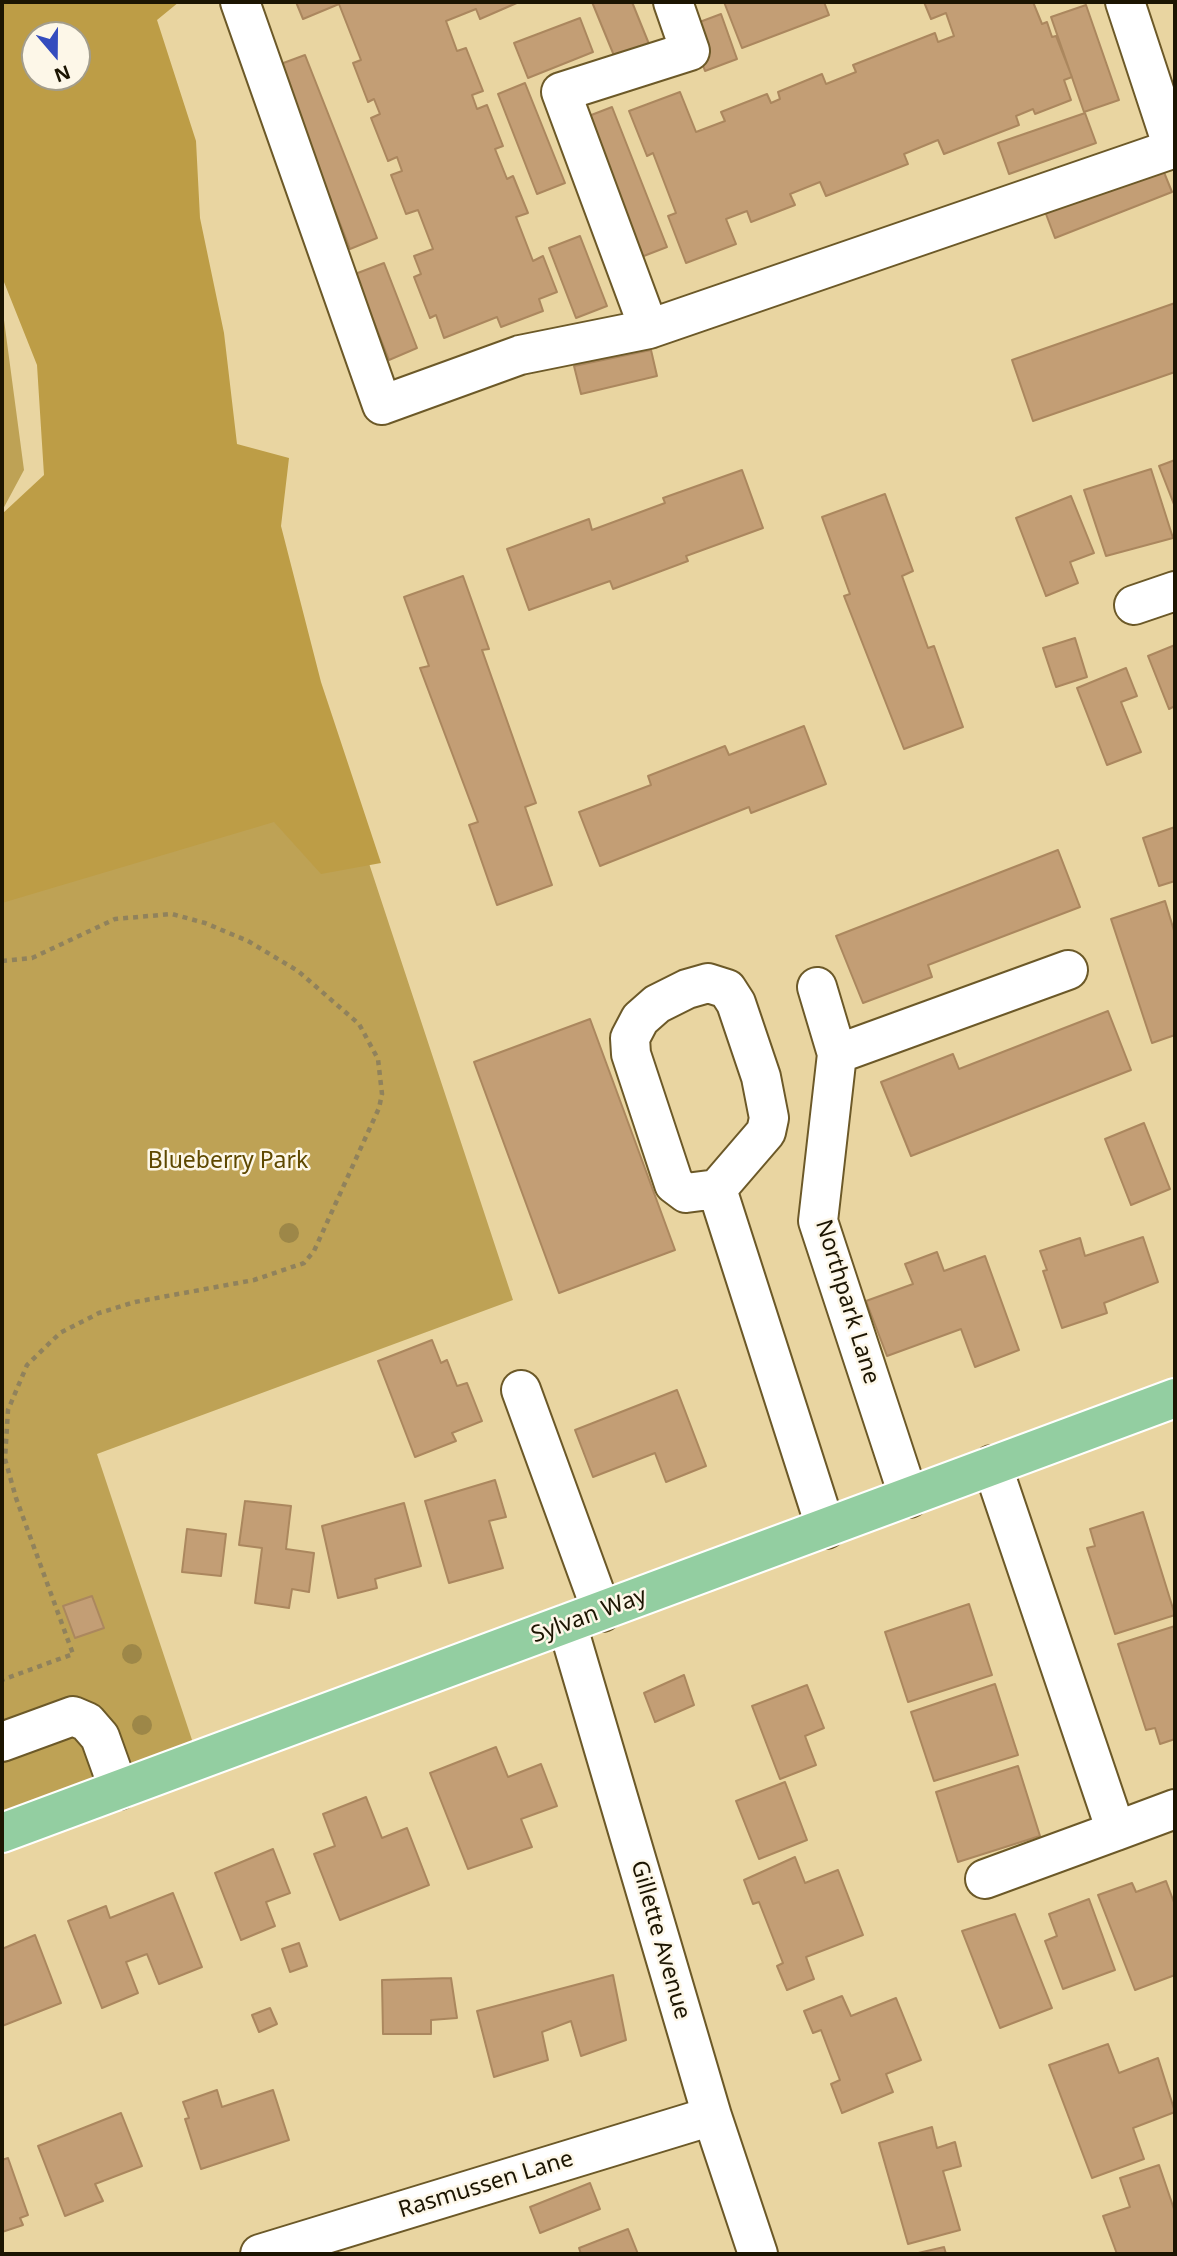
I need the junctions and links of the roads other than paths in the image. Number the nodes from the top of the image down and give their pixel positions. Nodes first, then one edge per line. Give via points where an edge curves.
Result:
1 (240, 2) edge
2 (673, 2) edge
3 (1125, 2) edge
4 (1174, 148) edge
5 (649, 329) junction
6 (1175, 591) edge
7 (1134, 605) dead end
8 (1068, 970) dead end
9 (817, 987) dead end
10 (837, 1054) junction
11 (717, 1189) junction
12 (521, 1390) dead end
13 (1175, 1398) edge
14 (992, 1465) junction
15 (909, 1498) junction
16 (826, 1529) junction
17 (584, 1618) junction
18 (2, 1742) edge
19 (119, 1790) junction
20 (1175, 1809) edge
21 (1116, 1830) junction
22 (2, 1833) edge
23 (985, 1880) dead end
24 (712, 2116) junction
25 (268, 2253) edge
26 (758, 2254) edge

1 - 5 street via 382,405 520,355
2 - 5 street via 690,51 561,92
3 - 4 street
4 - 5 street
6 - 7 street
8 - 10 street
9 - 10 street
10 - 15 street, Northpark Lane via 818,1221
11 - 11 street via 766,1132 769,1118 761,1077 736,1003 727,989 708,983 657,1004 640,1018 630,1038 631,1054 674,1184 686,1193
11 - 16 street
12 - 17 street, Gillette Avenue
13 - 14 main road, Sylvan Way
14 - 15 main road, Sylvan Way
14 - 21 street
15 - 16 main road, Sylvan Way
16 - 17 main road, Sylvan Way
17 - 19 main road, Sylvan Way
17 - 24 street, Gillette Avenue
18 - 19 street via 73,1716 87,1722 100,1737
19 - 22 main road, Sylvan Way
20 - 21 street
21 - 23 street
24 - 25 street, Rasmussen Lane
24 - 26 street, Gillette Avenue

